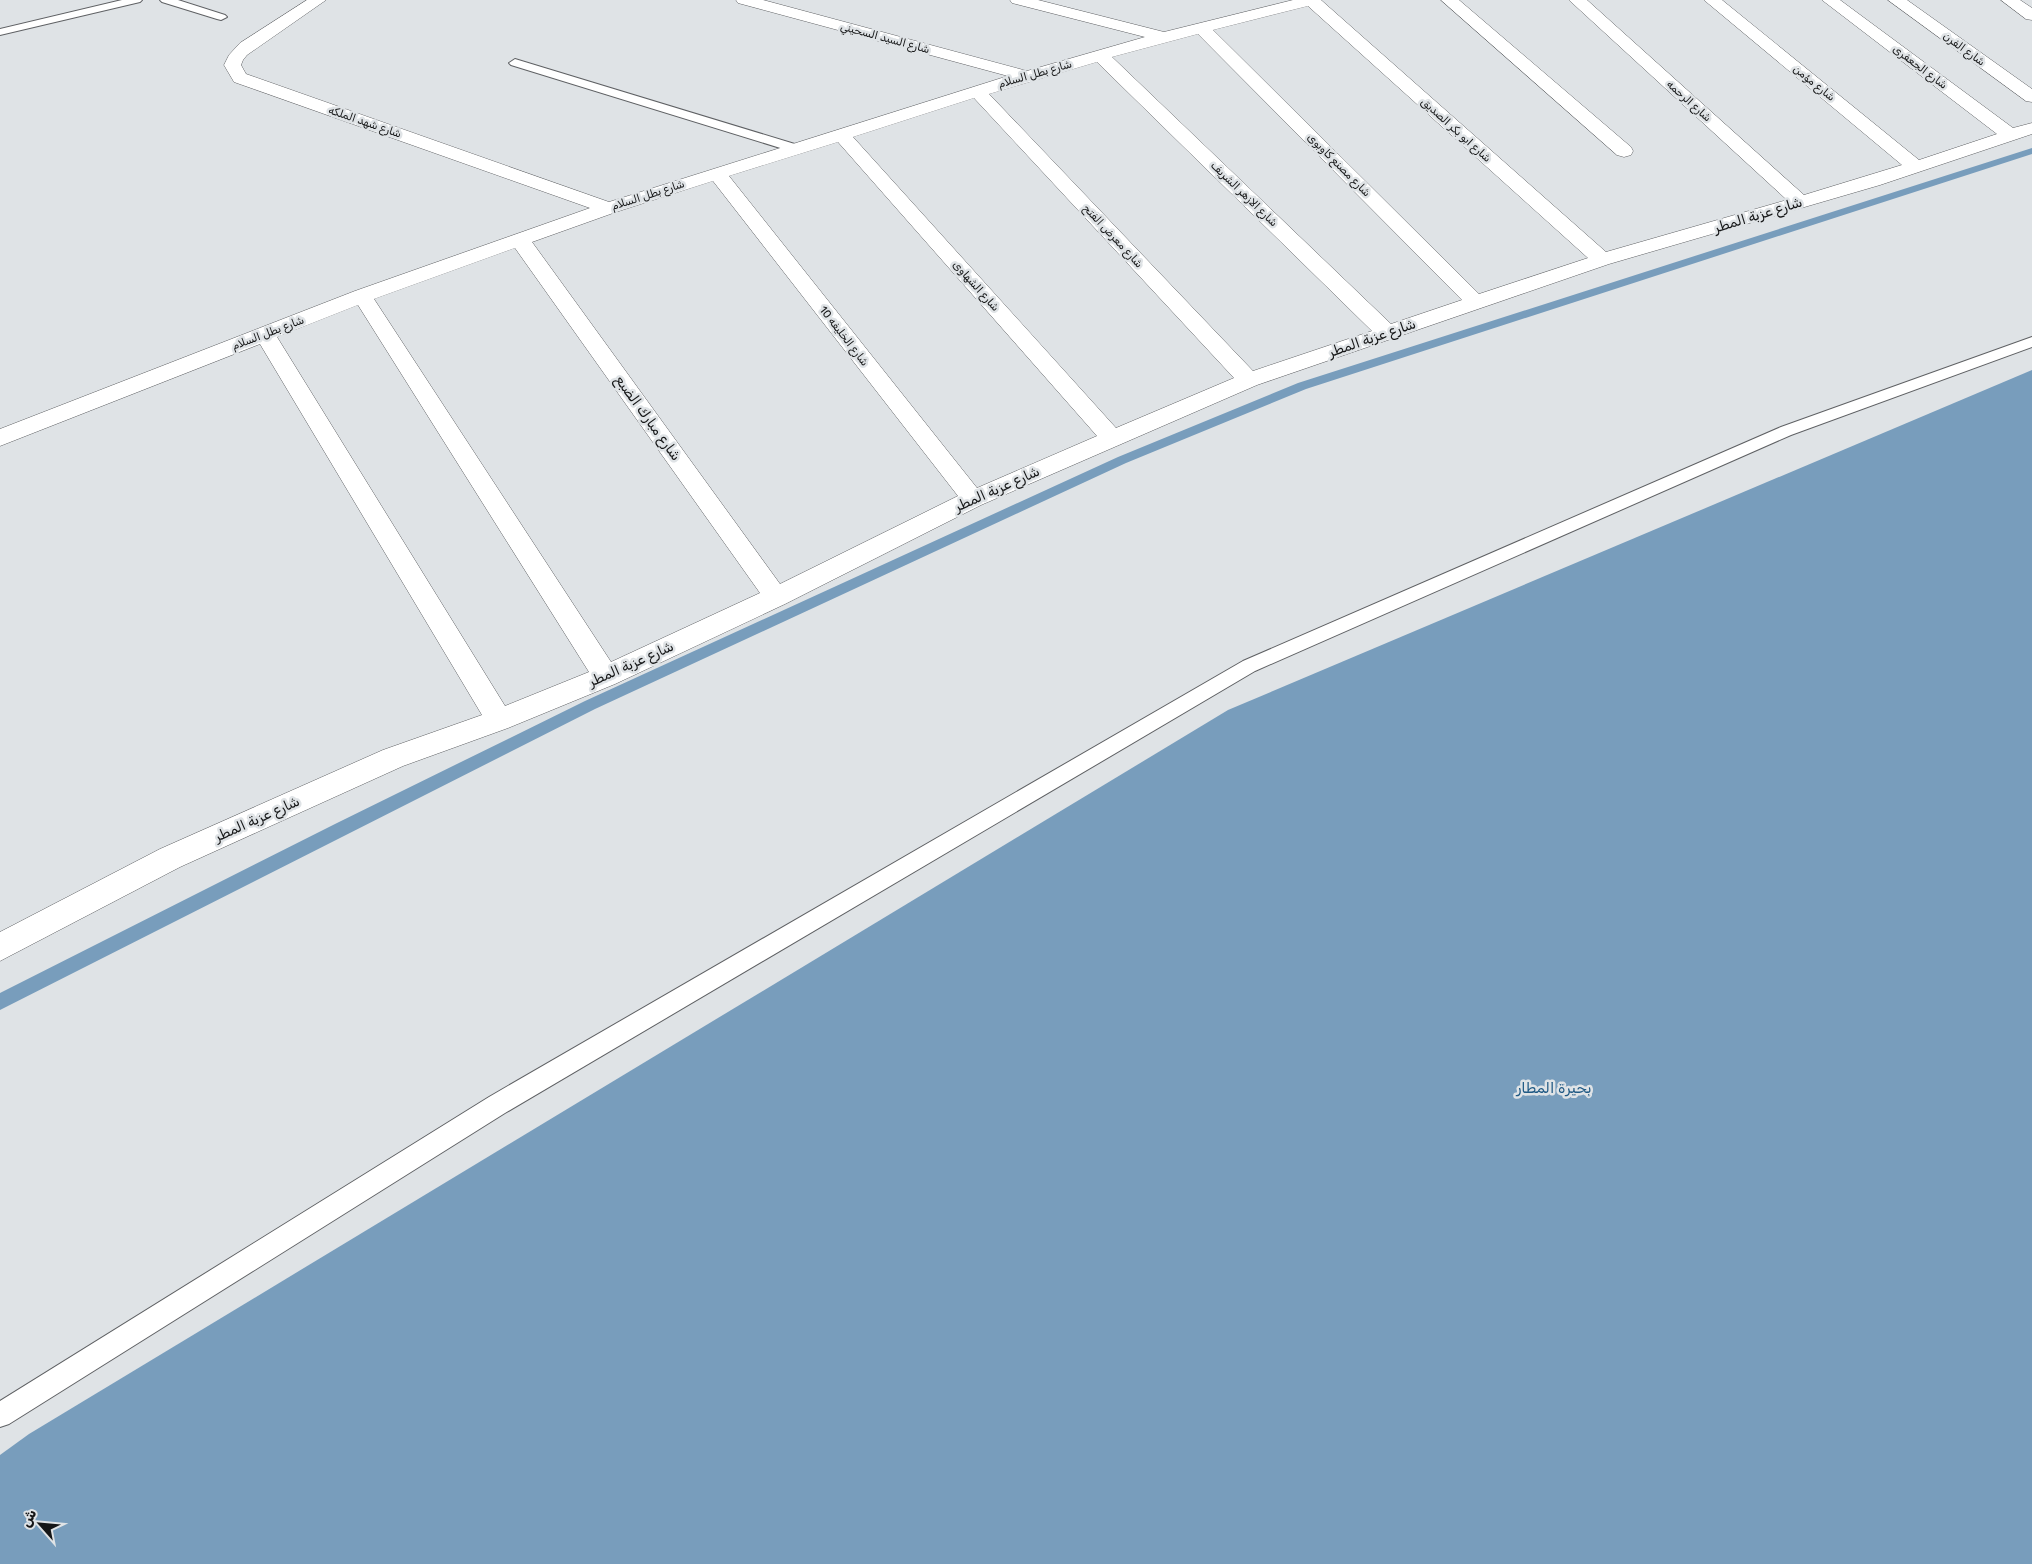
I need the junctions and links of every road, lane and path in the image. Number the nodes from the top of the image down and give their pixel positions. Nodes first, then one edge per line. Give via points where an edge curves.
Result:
1 (136, 0) edge
2 (166, 0) edge
3 (318, 0) edge
4 (744, 0) edge
5 (1018, 0) edge
6 (1312, 0) edge
7 (1449, 0) edge
8 (1577, 0) edge
9 (1712, 0) edge
10 (1830, 0) edge
11 (1896, 0) edge
12 (2009, 0) edge
13 (2032, 15) edge
14 (221, 17) dead end
15 (1202, 28) junction
16 (0, 32) edge
17 (1164, 37) junction
18 (1101, 56) junction
19 (515, 63) dead end
20 (1027, 76) junction
21 (977, 92) junction
22 (2032, 97) edge
23 (2032, 128) edge
24 (841, 134) junction
25 (2009, 134) junction
26 (794, 148) junction
27 (1624, 151) dead end
28 (1915, 166) junction
29 (716, 173) junction
30 (1802, 202) junction
31 (609, 208) junction
32 (519, 239) junction
33 (1602, 260) junction
34 (362, 296) junction
35 (1475, 302) junction
36 (1388, 333) junction
37 (265, 334) junction
38 (2032, 342) edge
39 (1249, 380) junction
40 (0, 438) edge
41 (1112, 438) junction
42 (973, 499) junction
43 (776, 597) junction
44 (606, 676) junction
45 (500, 720) junction
46 (0, 947) edge
47 (0, 1415) edge

1 - 16 lane
2 - 14 lane
3 - 31 street, شارع شهد الملكه via 236,55 232,64 234,72 240,78
4 - 20 street, شارع السيد السحيني
5 - 17 street
6 - 15 street, شارع بطل السلام
6 - 33 street, شارع ابو بكر الصديق
7 - 27 street
8 - 30 street, شارع الرحمه
9 - 28 street, شارع مؤمن
10 - 25 street, شارع الجعفرى
11 - 22 street, شارع الفرن
12 - 13 street
15 - 17 street, شارع بطل السلام
15 - 35 street, شارع مصنع كاوبوى
17 - 18 street, شارع بطل السلام
18 - 20 street, شارع بطل السلام
18 - 36 street, شارع الازهر الشريف
19 - 26 lane
20 - 21 street, شارع بطل السلام
21 - 24 street, شارع بطل السلام
21 - 39 street, شارع معرض الفتح
23 - 25 street, شارع عزبة المطر
24 - 26 street, شارع بطل السلام
24 - 41 street, شارع الشهاوى
25 - 28 street, شارع عزبة المطر
26 - 29 street, شارع بطل السلام
28 - 30 street, شارع عزبة المطر
29 - 31 street, شارع بطل السلام
29 - 42 street, شارع الخليفه 10
30 - 33 street, شارع عزبة المطر
31 - 32 street, شارع بطل السلام
32 - 34 street, شارع بطل السلام
32 - 43 street, شارع مبارك الضبع
33 - 35 street, شارع عزبة المطر
34 - 37 street, شارع بطل السلام
34 - 44 street
35 - 36 street, شارع عزبة المطر
36 - 39 street, شارع عزبة المطر
37 - 40 street, شارع بطل السلام
37 - 45 street
38 - 47 lane via 1786,431 1249,666 497,1105
39 - 41 street, شارع عزبة المطر
41 - 42 street, شارع عزبة المطر
42 - 43 street, شارع عزبة المطر
43 - 44 street, شارع عزبة المطر
44 - 45 street, شارع عزبة المطر
45 - 46 street, شارع عزبة المطر via 393,758 170,858

